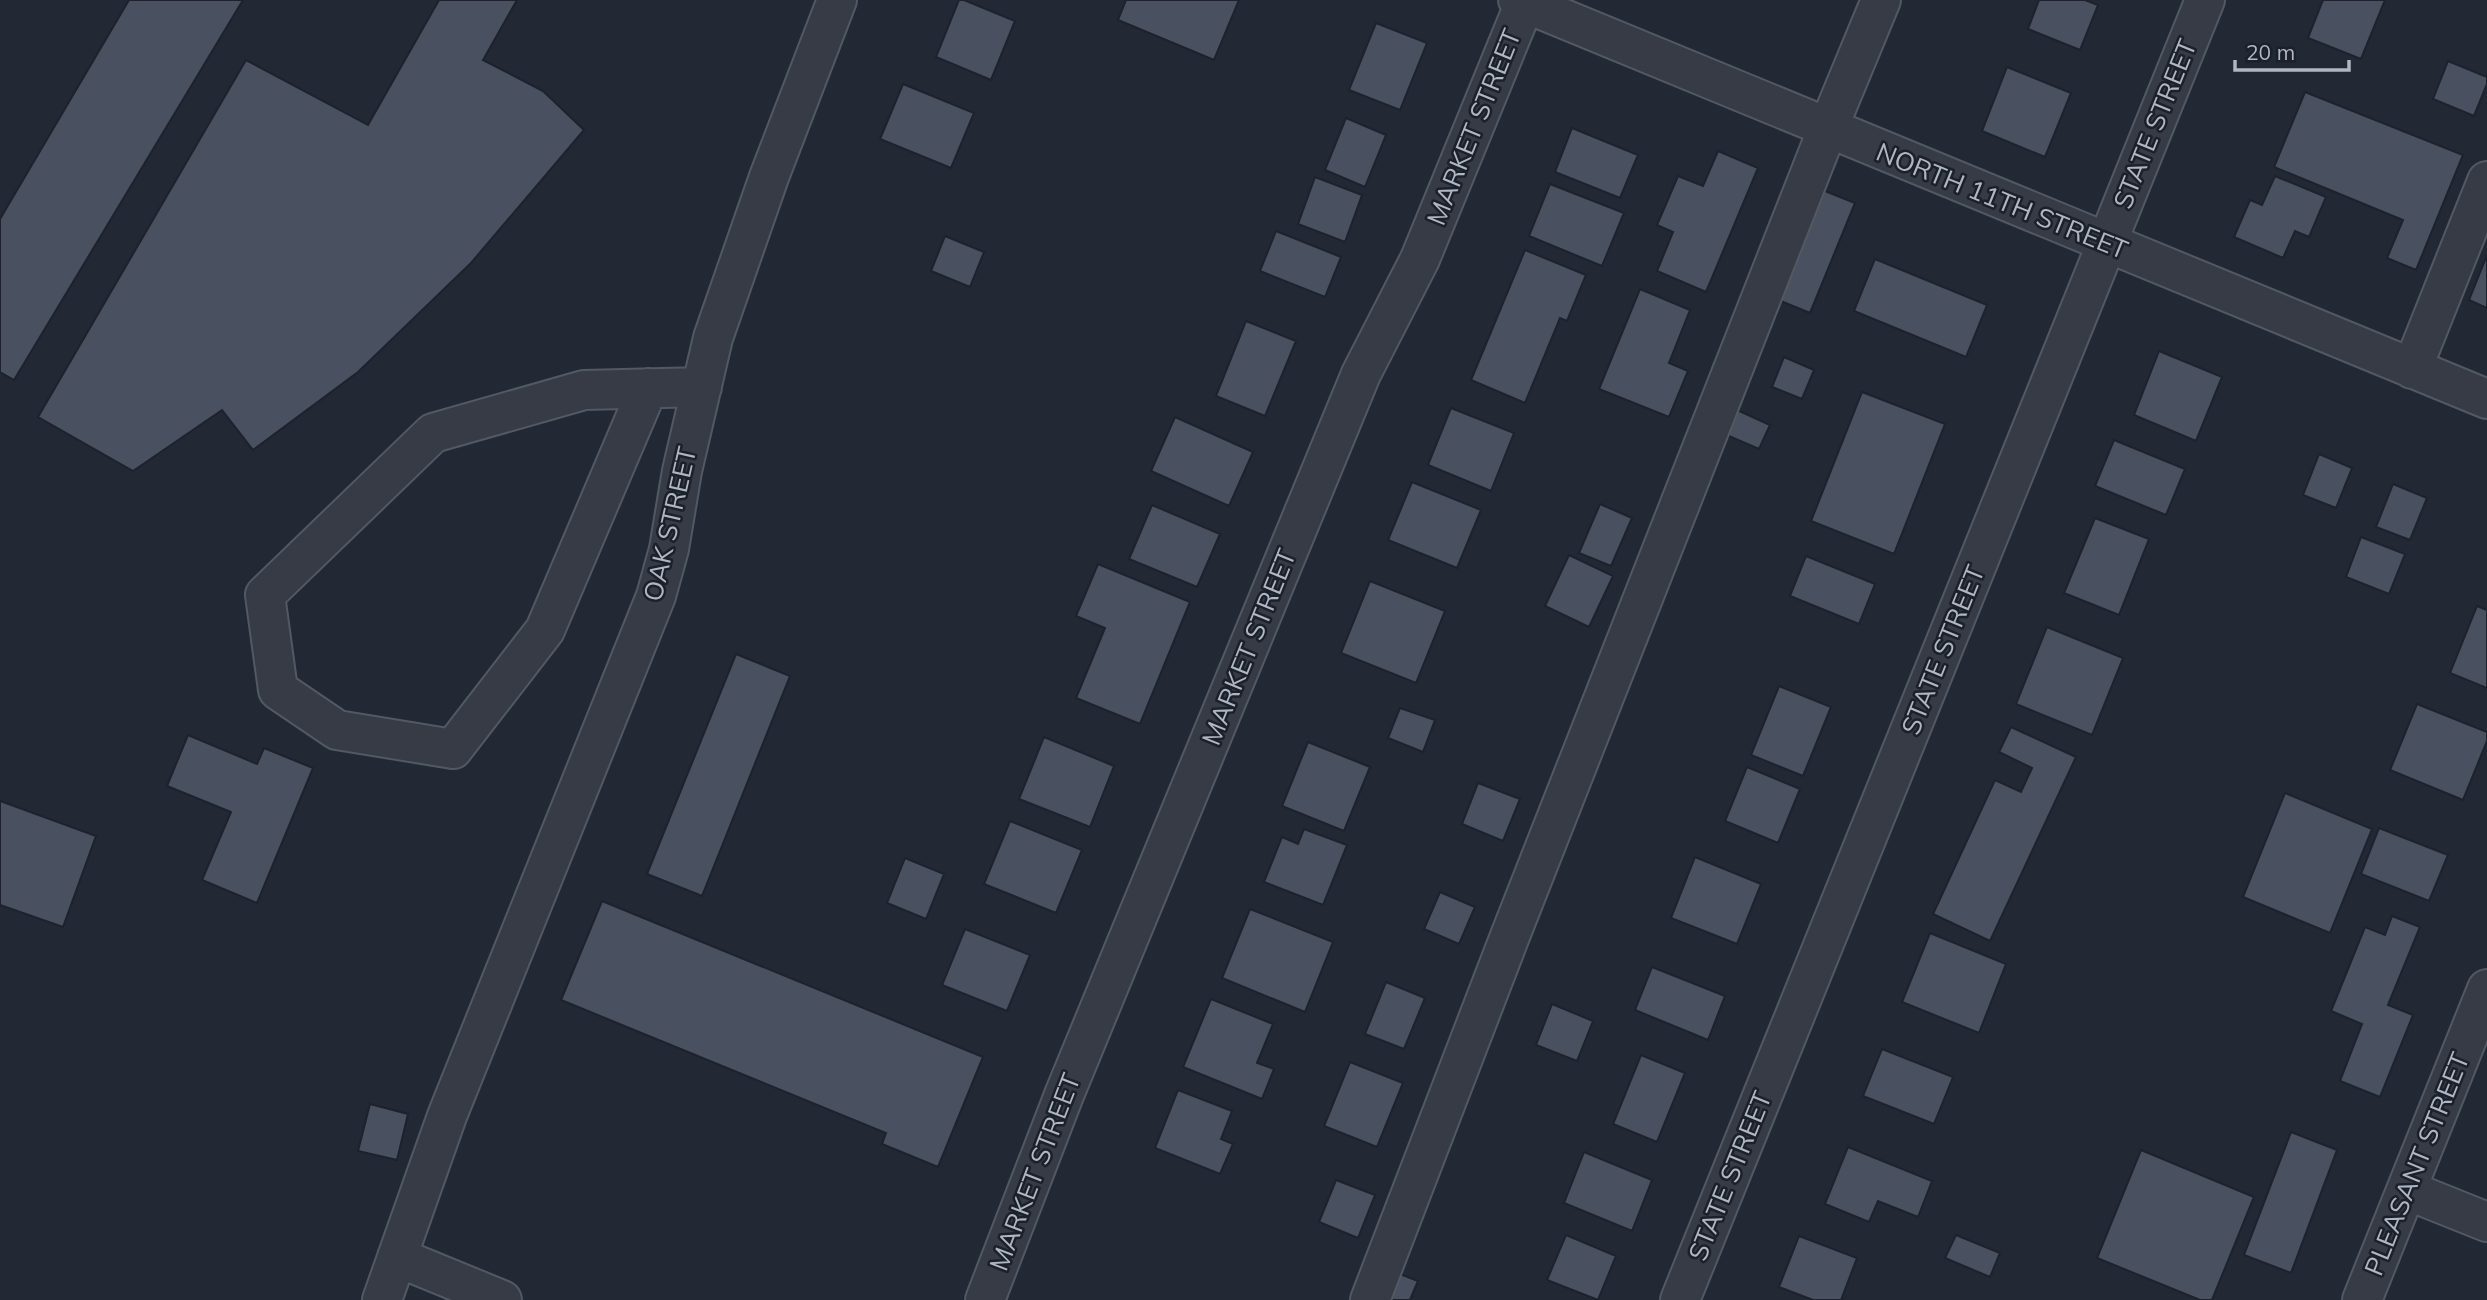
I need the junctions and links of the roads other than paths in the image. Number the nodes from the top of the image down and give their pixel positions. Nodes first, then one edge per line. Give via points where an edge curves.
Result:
1 (837, 0) edge
2 (1881, 0) edge
3 (2205, 0) edge
4 (1523, 1) edge
5 (1828, 128) junction
6 (2487, 181) edge
7 (2107, 244) junction
8 (2413, 369) junction
9 (702, 387) junction
10 (648, 388) junction
11 (2487, 399) edge
12 (2487, 989) edge
13 (2407, 1189) junction
14 (2487, 1222) edge
15 (397, 1257) junction
16 (382, 1300) edge
17 (502, 1300) edge
18 (985, 1300) edge
19 (1370, 1300) edge
20 (1680, 1300) edge
21 (2362, 1300) edge

1 - 9 street, OAK STREET via 721,313
2 - 5 street
3 - 7 street, STATE STREET
4 - 5 street, NORTH 11TH STREET
4 - 18 street, MARKET STREET via 1420,259 1361,374
5 - 7 street, NORTH 11TH STREET
5 - 19 street
6 - 8 street
7 - 8 street, NORTH 11TH STREET
7 - 20 street, STATE STREET
8 - 11 street, NORTH 11TH STREET
9 - 10 street
9 - 15 street, OAK STREET via 656,596 447,1116
10 - 10 street via 584,390 433,433 265,595 278,690 337,730 453,749 545,631
12 - 13 street, PLEASANT STREET
13 - 14 street
13 - 21 street, PLEASANT STREET
15 - 16 street, OAK STREET
15 - 17 street

